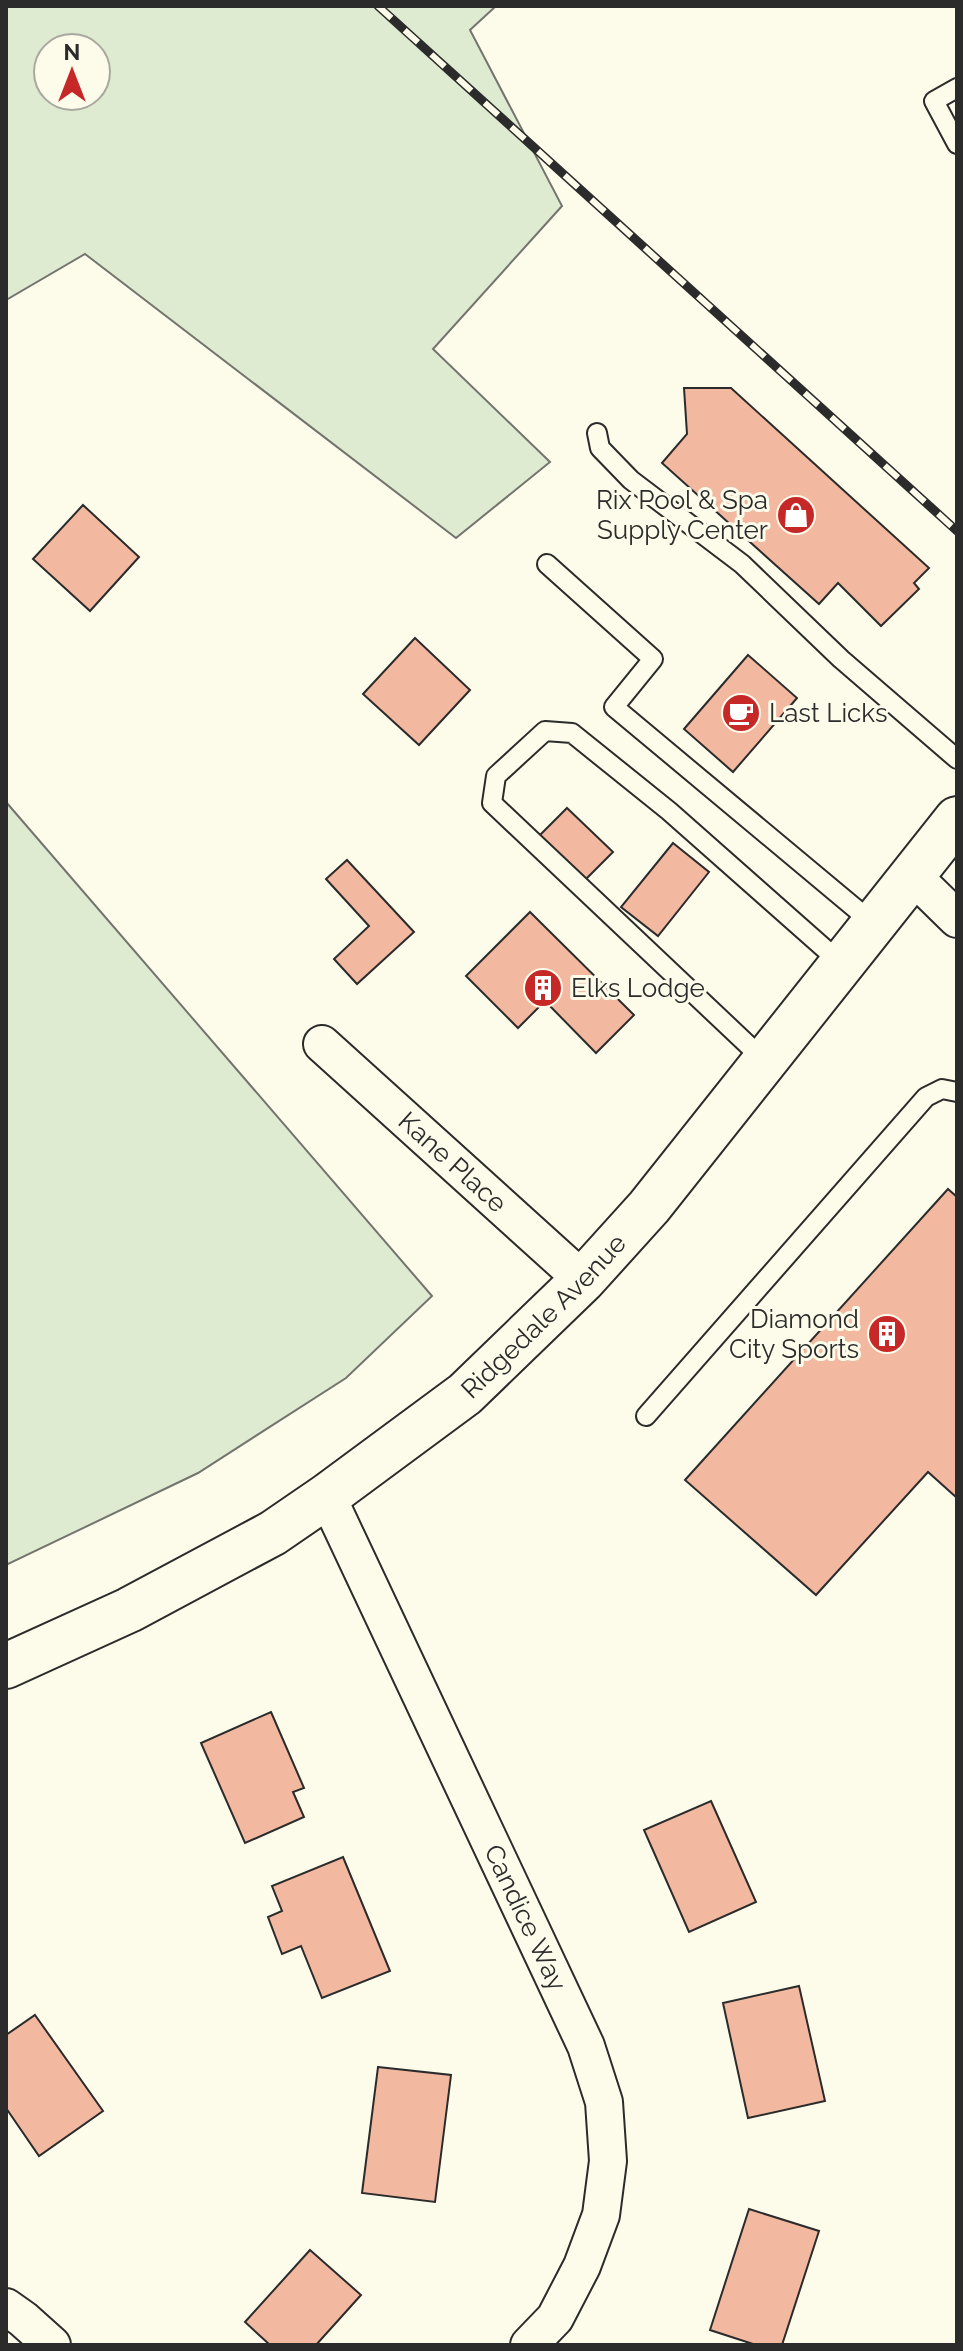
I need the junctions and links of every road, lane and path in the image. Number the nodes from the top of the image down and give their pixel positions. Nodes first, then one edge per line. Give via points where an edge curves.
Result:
1 (957, 88) edge
2 (957, 144) edge
3 (597, 433) dead end
4 (547, 564) dead end
5 (957, 759) edge
6 (957, 819) edge
7 (912, 875) junction
8 (957, 919) edge
9 (874, 924) junction
10 (842, 964) junction
11 (322, 1044) dead end
12 (765, 1061) junction
13 (957, 1092) edge
14 (583, 1280) junction
15 (646, 1416) dead end
16 (327, 1496) junction
17 (6, 1666) edge
18 (6, 2307) edge
19 (52, 2345) edge
20 (529, 2345) edge

1 - 2 lane via 934,101
3 - 5 lane via 600,448 631,480 742,564
4 - 9 lane via 653,659 614,707
6 - 7 main road, Ridgedale Avenue
7 - 8 street
7 - 9 main road, Ridgedale Avenue
9 - 10 main road, Ridgedale Avenue
10 - 12 main road, Ridgedale Avenue
10 - 12 lane via 572,733 545,731 496,776 492,803
11 - 14 street, Kane Place
12 - 14 main road, Ridgedale Avenue via 649,1207
13 - 15 lane via 942,1089 926,1097
14 - 16 main road, Ridgedale Avenue via 465,1394
16 - 17 main road, Ridgedale Avenue via 273,1533 129,1610
16 - 20 street, Candice Way via 586,2046 604,2102 608,2161 601,2215 555,2318
18 - 19 street

